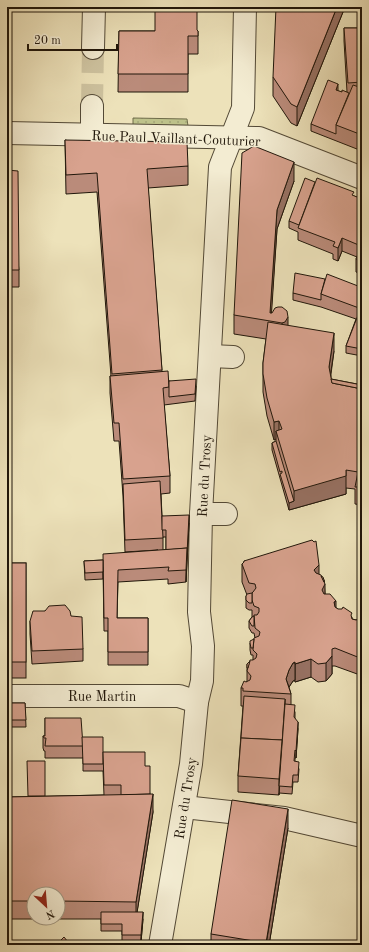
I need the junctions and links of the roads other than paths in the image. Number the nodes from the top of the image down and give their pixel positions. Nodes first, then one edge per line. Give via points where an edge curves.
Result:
1 (94, 7) edge
2 (245, 7) edge
3 (93, 48) tunnel mouth
4 (92, 106) tunnel mouth
5 (7, 134) edge
6 (92, 135) junction
7 (232, 137) junction
8 (362, 178) edge
9 (210, 356) junction
10 (233, 357) dead end
11 (201, 514) junction
12 (226, 514) dead end
13 (7, 696) edge
14 (197, 702) junction
15 (184, 807) junction
16 (362, 836) edge
17 (160, 945) edge

1 - 3 street
2 - 7 street, Rue du Trosy via 243,108
4 - 6 street
5 - 6 street, Rue Paul Vaillant-Couturier
6 - 7 street, Rue Paul Vaillant-Couturier
7 - 8 street, Rue Paul Vaillant-Couturier via 259,138
7 - 9 street, Rue du Trosy via 220,167
9 - 10 street
9 - 11 street, Rue du Trosy
11 - 12 street
11 - 14 street, Rue du Trosy via 199,612 203,646 202,681
13 - 14 street, Rue Martin via 179,696
14 - 15 street, Rue du Trosy
15 - 16 street via 284,818
15 - 17 street, Rue du Trosy

